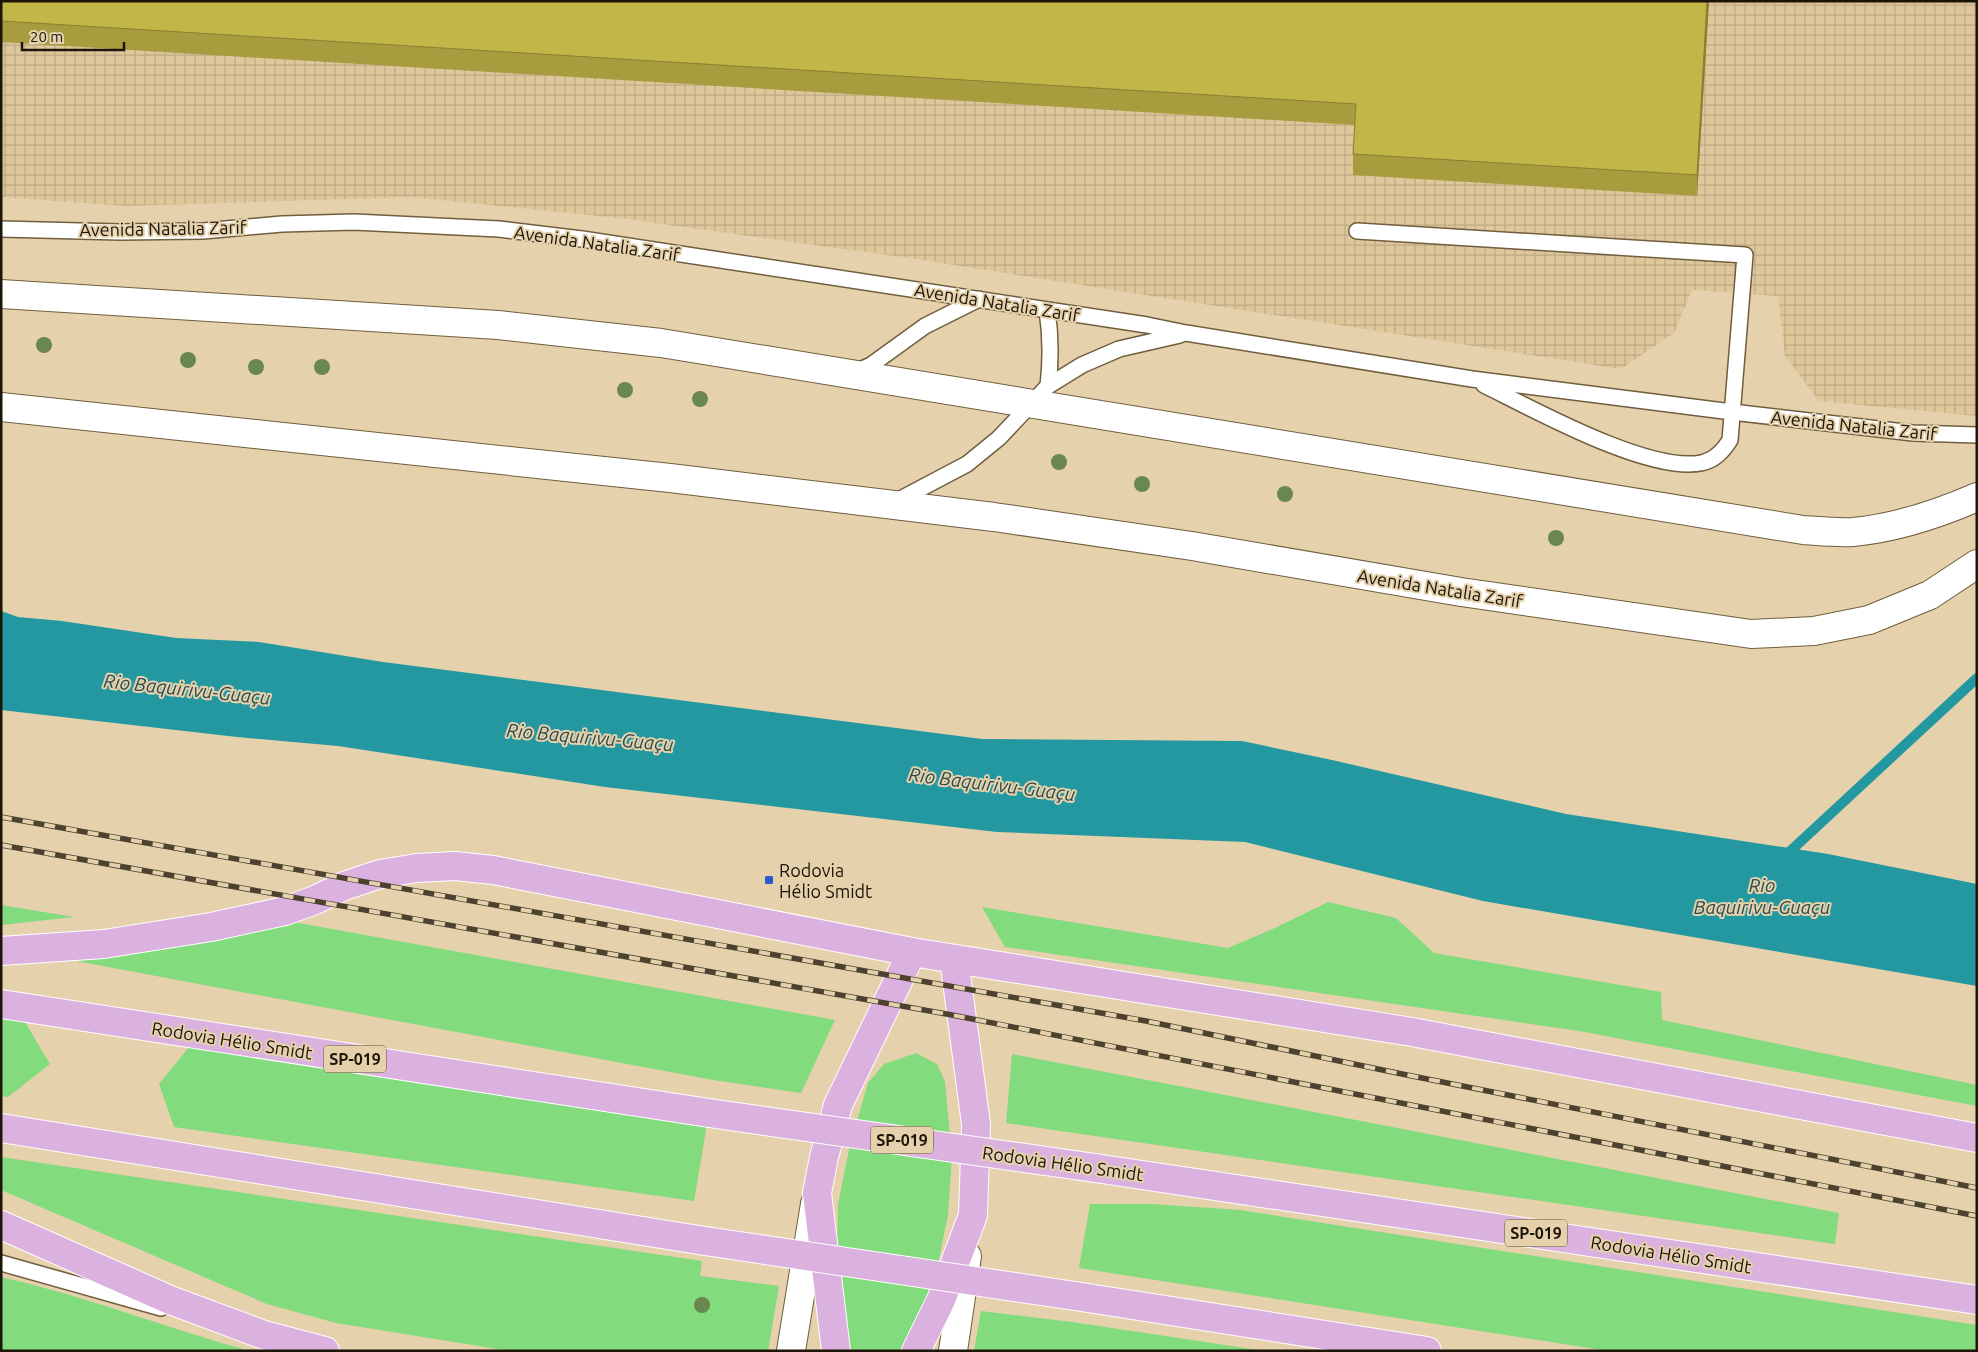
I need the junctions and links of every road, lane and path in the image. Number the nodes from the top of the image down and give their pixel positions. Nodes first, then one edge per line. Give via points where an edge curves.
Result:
1 (1, 229) edge
2 (1357, 231) dead end
3 (1, 294) edge
4 (979, 299) junction
5 (1047, 310) junction
6 (1186, 333) junction
7 (850, 374) junction
8 (1472, 379) junction
9 (1039, 395) junction
10 (1, 407) edge
11 (1732, 412) junction
12 (1977, 434) edge
13 (1977, 497) edge
14 (891, 504) junction
15 (1977, 564) edge
16 (1, 952) edge
17 (912, 952) junction
18 (954, 959) junction
19 (1, 1004) edge
20 (1, 1128) edge
21 (1977, 1138) edge
22 (817, 1193) junction
23 (972, 1216) junction
24 (1, 1225) edge
25 (1, 1263) edge
26 (1977, 1300) edge
27 (243, 1327) junction
28 (325, 1351) edge
29 (791, 1351) edge
30 (836, 1351) edge
31 (916, 1351) edge
32 (953, 1351) edge
33 (1427, 1351) edge

1 - 4 lane, Avenida Natalia Zarif via 203,231 354,222 499,229
2 - 11 lane via 1745,255
3 - 7 main road via 498,325 661,343
4 - 5 lane, Avenida Natalia Zarif
4 - 7 lane via 924,326 871,365
5 - 6 lane, Avenida Natalia Zarif
5 - 9 lane via 1051,356
6 - 8 lane, Avenida Natalia Zarif
6 - 9 lane, Avenida Natalia Zarif via 1119,349 1082,366
7 - 9 main road
8 - 11 lane, Avenida Natalia Zarif
8 - 11 lane, Avenida Natalia Zarif via 1620,448 1672,463 1702,463 1721,454 1730,440
9 - 13 main road via 1803,530 1852,532 1909,522
9 - 14 lane, Avenida Natalia Zarif via 998,438 967,464
10 - 14 main road, Avenida Natalia Zarif
11 - 12 lane, Avenida Natalia Zarif via 1913,433
14 - 15 main road, Avenida Natalia Zarif via 1145,539 1461,592 1752,634 1814,631 1869,620 1930,596
16 - 17 main road via 104,944 211,927 285,911 380,874 456,866 493,870
17 - 18 main road
17 - 22 main road via 838,1105
18 - 21 main road via 1412,1032
18 - 23 main road via 976,1124
19 - 26 main road, Rodovia Hélio Smidt / SP-019, bridge via 709,1113
20 - 33 main road, bridge via 705,1241
22 - 29 main road
22 - 30 main road
23 - 31 main road via 942,1300
23 - 32 main road
24 - 27 main road via 170,1300
25 - 27 lane via 149,1305
27 - 28 main road

